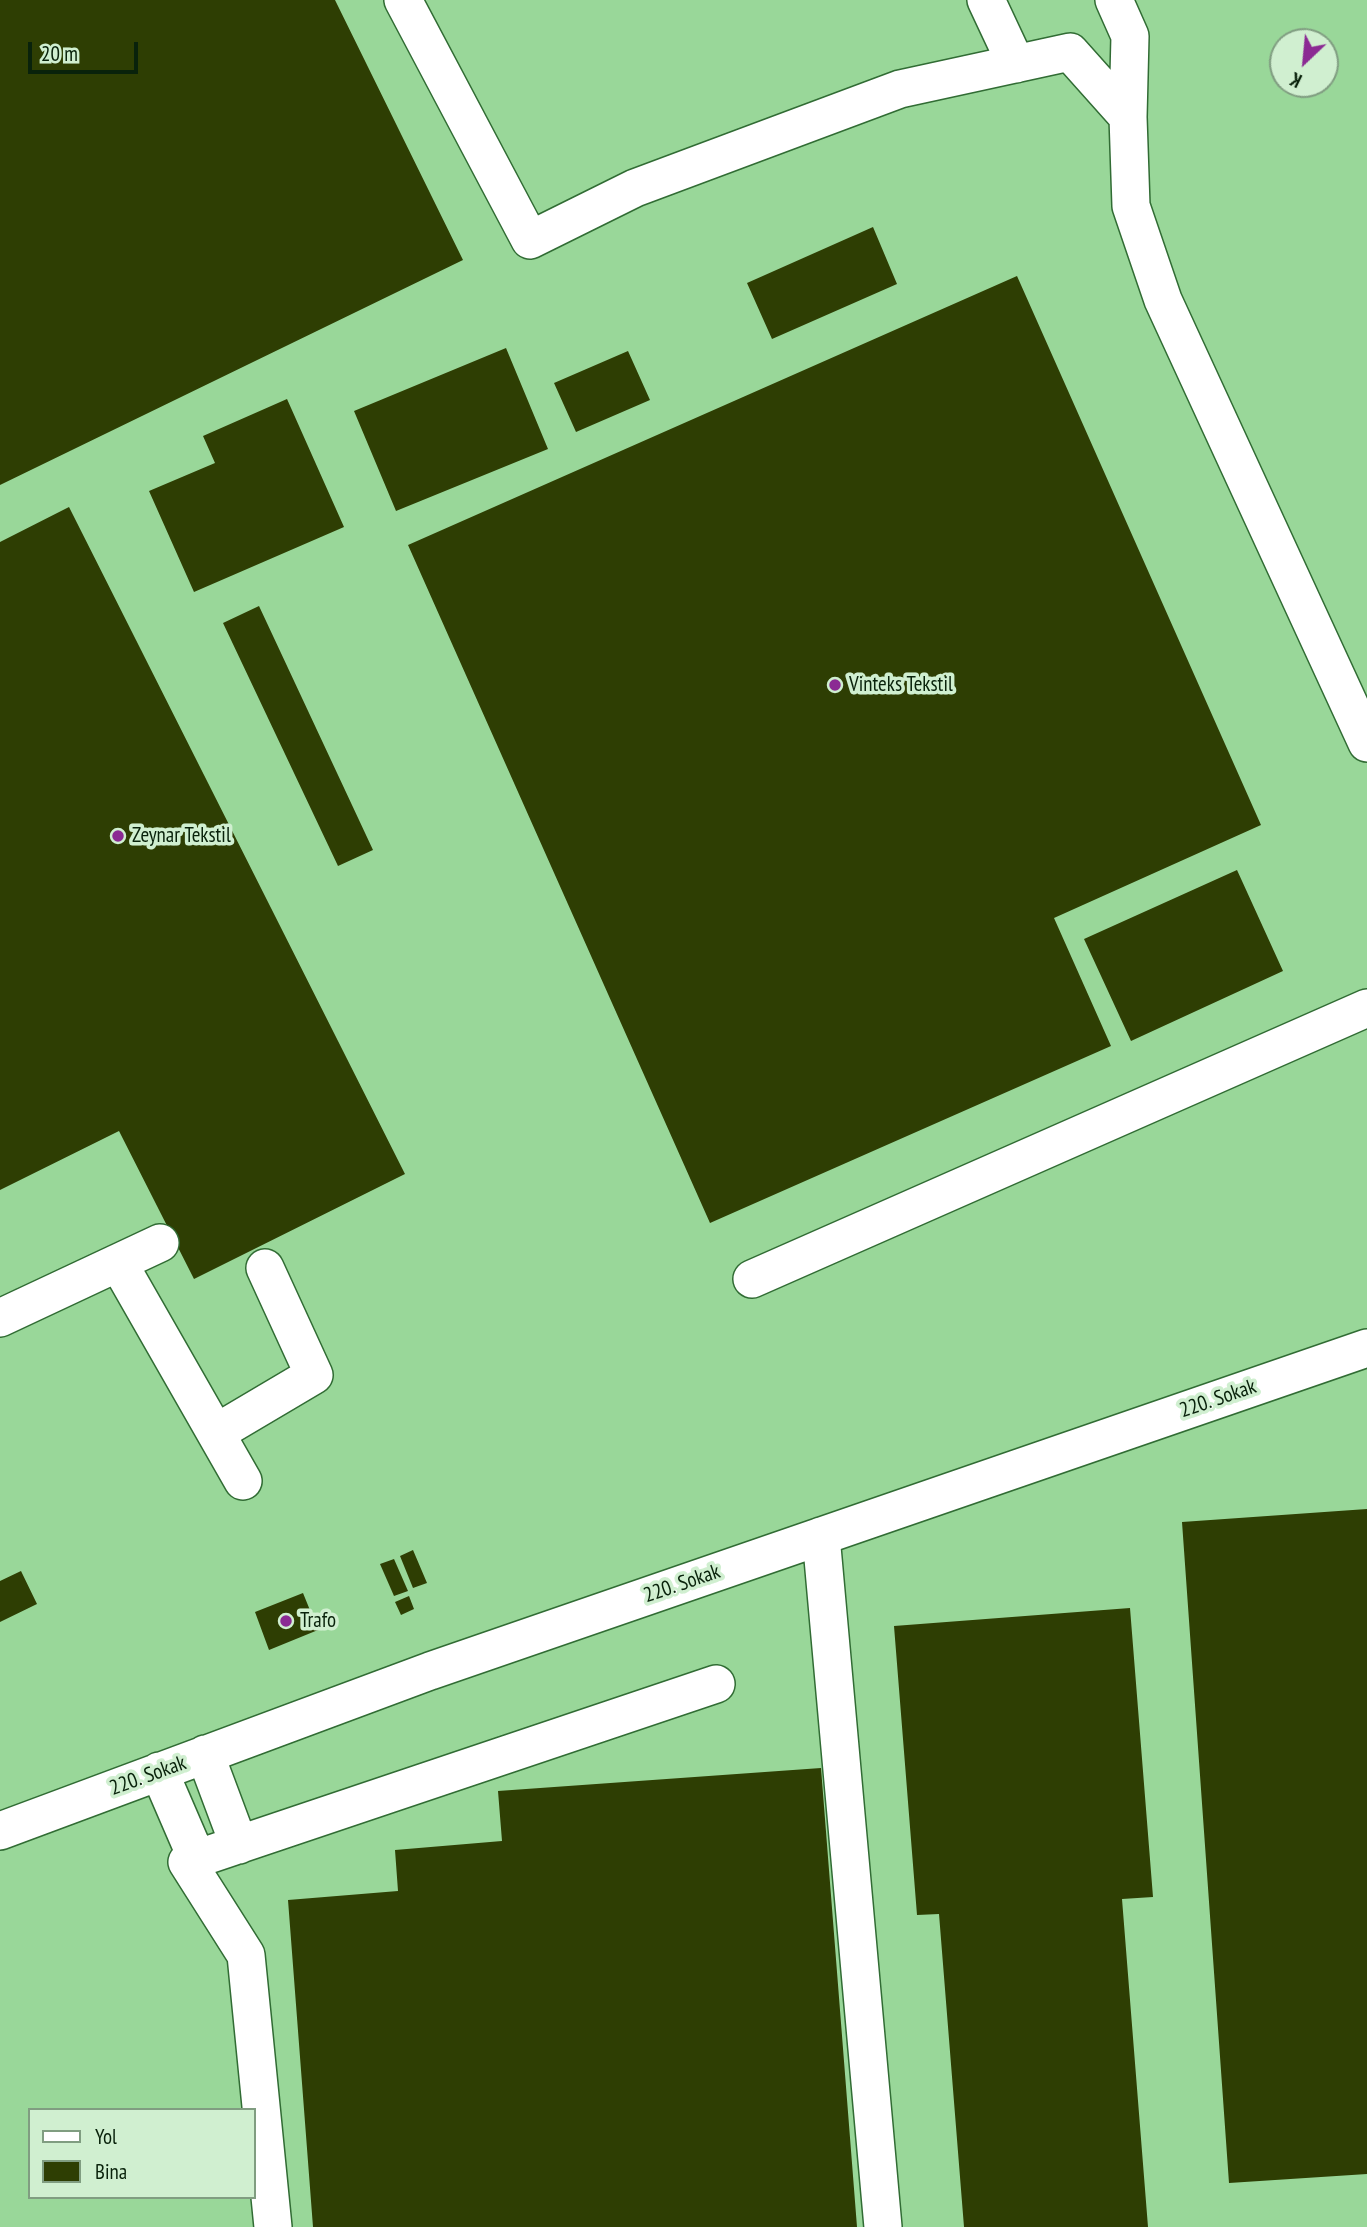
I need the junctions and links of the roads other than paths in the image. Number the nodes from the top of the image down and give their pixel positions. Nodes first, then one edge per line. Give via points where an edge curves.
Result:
1 (403, 0) edge
2 (986, 0) edge
3 (1114, 0) edge
4 (1016, 64) junction
5 (1128, 117) junction
6 (1367, 743) edge
7 (1367, 1009) edge
8 (160, 1243) dead end
9 (119, 1264) junction
10 (265, 1268) dead end
11 (752, 1279) dead end
12 (0, 1318) edge
13 (1367, 1348) edge
14 (216, 1433) junction
15 (243, 1480) dead end
16 (821, 1536) junction
17 (716, 1684) dead end
18 (205, 1755) junction
19 (159, 1772) junction
20 (0, 1831) edge
21 (239, 1845) junction
22 (197, 1859) junction
23 (273, 2227) edge
24 (883, 2227) edge

1 - 4 street via 530,240 635,188 900,89
2 - 4 street
3 - 5 street via 1130,36
4 - 5 street via 1070,52
5 - 6 street via 1131,206 1163,300
7 - 11 street
8 - 9 street
9 - 12 street
9 - 14 street
10 - 14 street via 314,1375
13 - 16 street, 220. Sokak
14 - 15 street
16 - 18 street, 220. Sokak via 430,1671
16 - 24 street
17 - 21 street
18 - 19 street, 220. Sokak
18 - 21 street
19 - 20 street, 220. Sokak
19 - 22 street
21 - 22 street
22 - 23 street via 187,1862 246,1955

